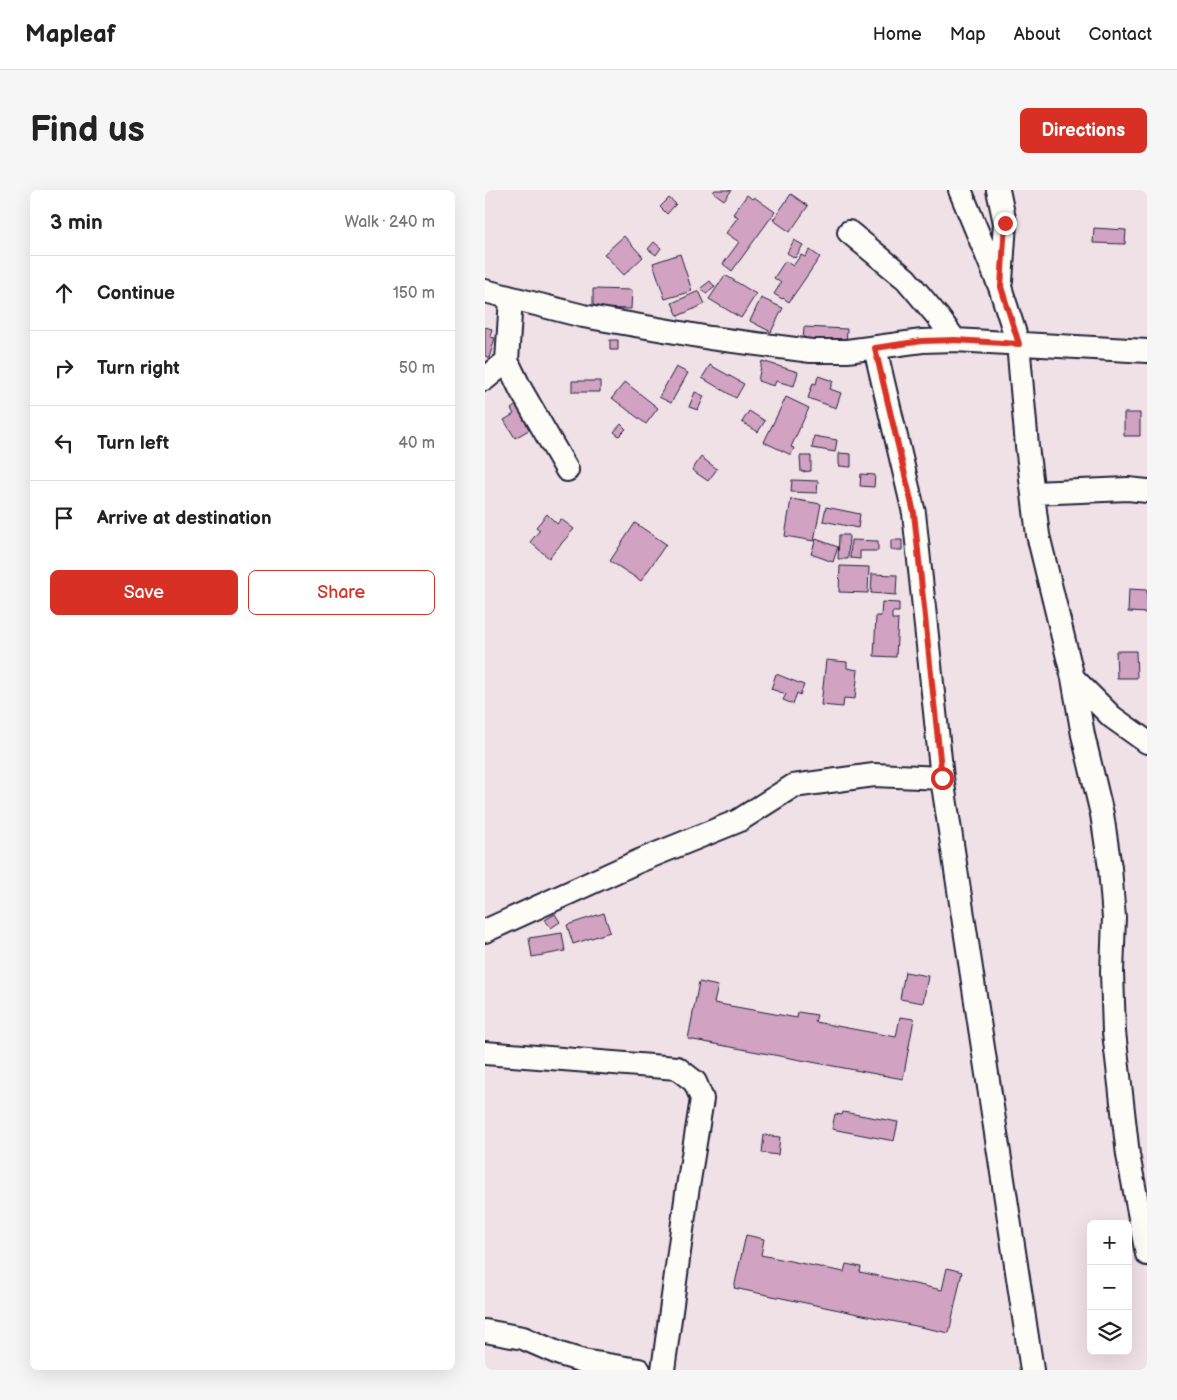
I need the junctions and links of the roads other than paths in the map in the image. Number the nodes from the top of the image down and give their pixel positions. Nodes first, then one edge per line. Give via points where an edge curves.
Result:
1 (960, 190) edge
2 (998, 190) edge
3 (849, 232) dead end
4 (1001, 287) junction
5 (485, 291) edge
6 (511, 298) junction
7 (955, 340) junction
8 (1019, 344) junction
9 (875, 348) junction
10 (1147, 351) edge
11 (507, 361) junction
12 (485, 380) edge
13 (567, 470) dead end
14 (1147, 491) edge
15 (1033, 493) junction
16 (1073, 678) junction
17 (1147, 742) edge
18 (942, 778) junction
19 (485, 931) edge
20 (485, 1053) edge
21 (1138, 1157) edge
22 (1147, 1254) edge
23 (485, 1331) edge
24 (639, 1370) edge
25 (663, 1370) edge
26 (1032, 1370) edge

1 - 4 street
2 - 4 street via 1005,223
3 - 7 street via 906,279
4 - 8 street
5 - 6 street
6 - 9 street via 583,316 710,338 811,351
6 - 11 street
7 - 8 street
7 - 9 street
8 - 10 street
8 - 15 street
9 - 18 street via 914,513
11 - 12 street
11 - 13 street
14 - 15 street
15 - 16 street via 1038,535
16 - 17 street via 1112,717
16 - 21 street via 1110,868 1114,918 1114,1032
18 - 19 street via 874,775 793,786 737,822 639,861
18 - 26 street
20 - 25 street via 677,1068 695,1082 702,1099
21 - 22 street
23 - 24 street via 523,1338 583,1361

